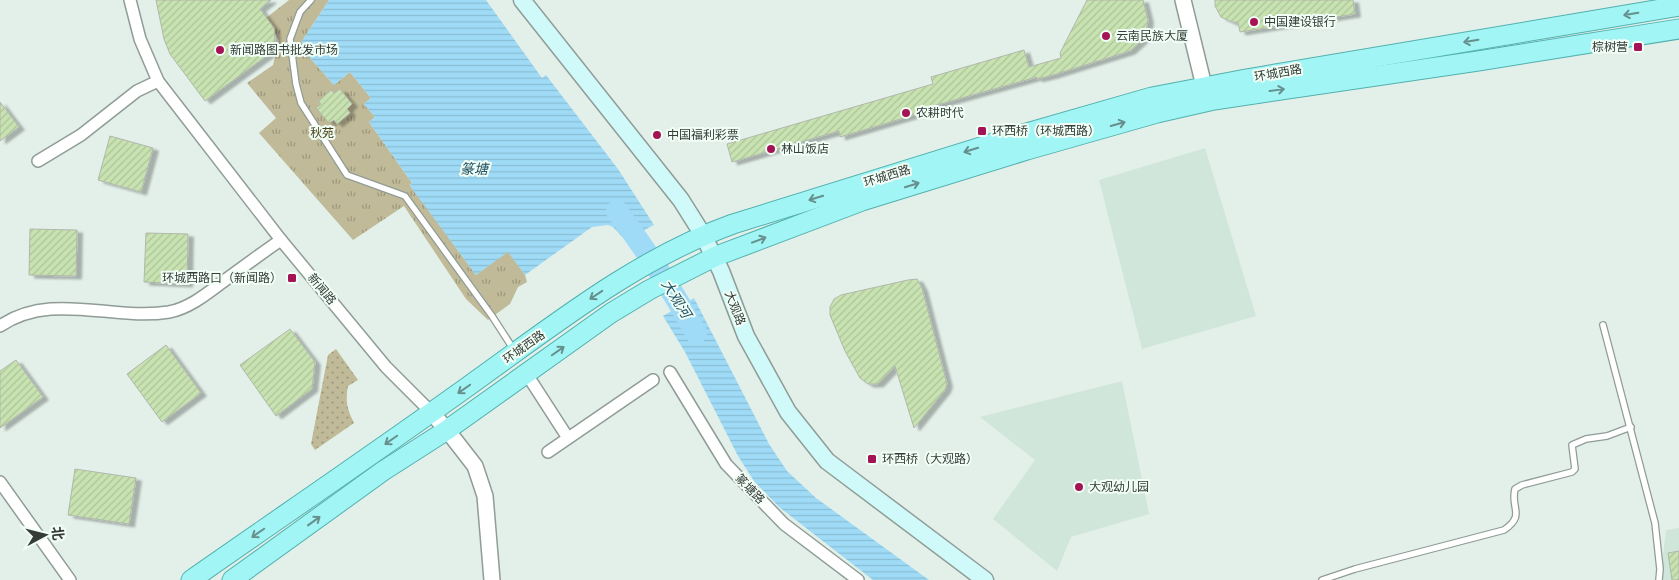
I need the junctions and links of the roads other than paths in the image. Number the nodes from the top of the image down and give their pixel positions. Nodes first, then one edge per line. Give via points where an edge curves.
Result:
1 (130, 0) edge
2 (311, 0) edge
3 (522, 0) edge
4 (1183, 0) edge
5 (1679, 6) edge
6 (1679, 29) edge
7 (158, 81) junction
8 (1204, 86) junction
9 (38, 161) dead end
10 (703, 235) junction
11 (281, 240) junction
12 (714, 257) junction
13 (1603, 325) dead end
14 (0, 326) edge
15 (516, 352) junction
16 (670, 372) dead end
17 (526, 373) junction
18 (653, 380) dead end
19 (431, 412) junction
20 (1631, 426) junction
21 (447, 430) junction
22 (568, 438) junction
23 (548, 452) dead end
24 (0, 482) edge
25 (70, 580) edge
26 (191, 580) edge
27 (232, 580) edge
28 (492, 580) edge
29 (858, 580) edge
30 (985, 580) edge
31 (1322, 580) edge
32 (1659, 580) edge

1 - 7 street, 新闻路 via 140,39
2 - 15 lane via 300,12 290,38 302,103 347,175 405,196
3 - 10 main road, 大观路 via 681,200
4 - 8 street
5 -> 8 main road, 环城西路
12 -> 6 main road, 环城西路 via 862,201 1157,113 1214,100
7 - 9 street via 138,91 80,135
7 - 11 street, 新闻路
8 -> 10 main road, 环城西路 via 1152,97 1023,134
10 - 12 main road, 大观路
10 -> 15 main road, 环城西路 via 597,294
11 - 14 street via 194,302 170,312 59,307 34,311
11 - 19 street, 新闻路 via 386,367
17 -> 12 main road, 环城西路 via 610,314
12 - 30 main road, 大观路 via 746,336 783,403 827,461
13 - 20 lane
15 -> 19 main road, 环城西路
16 - 29 street, 篆塘路 via 726,464 784,524
17 - 21 main road, 环城西路
17 - 22 street
18 - 22 street
19 - 21 street, 新闻路
19 -> 26 main road, 环城西路
20 - 31 lane via 1572,445 1575,469 1572,472 1515,489 1513,497 1517,516 1513,524 1504,530
20 - 32 lane via 1656,523
27 -> 21 main road, 环城西路 via 383,471
21 - 28 street, 新闻路 via 475,466 485,496
22 - 23 street
24 - 25 street

